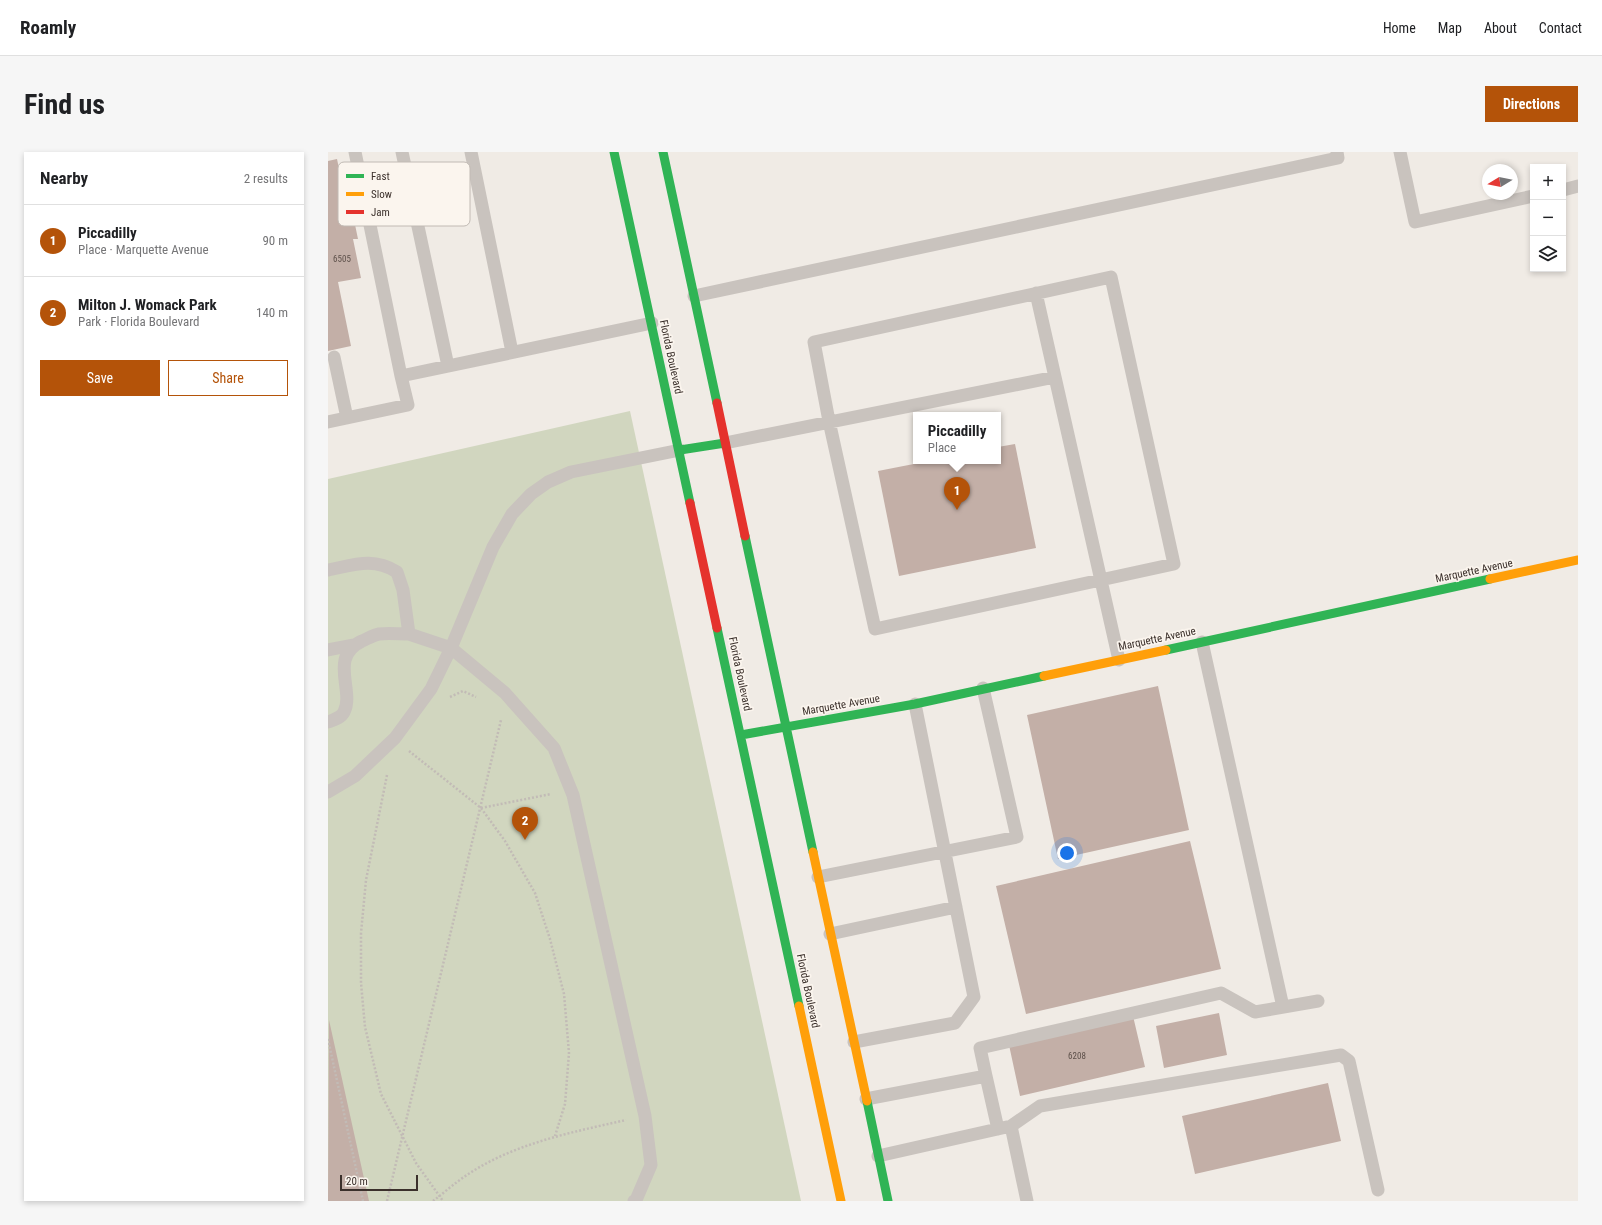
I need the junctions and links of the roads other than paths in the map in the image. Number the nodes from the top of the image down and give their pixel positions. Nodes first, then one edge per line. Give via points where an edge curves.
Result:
1 (355, 152) edge
2 (402, 152) edge
3 (471, 152) edge
4 (614, 152) edge
5 (663, 152) edge
6 (1337, 152) edge
7 (1400, 152) edge
8 (357, 162) edge
9 (404, 162) edge
10 (1578, 186) edge
11 (1566, 189) edge
12 (1530, 197) edge
13 (370, 226) edge
14 (418, 226) edge
15 (1036, 293) junction
16 (694, 296) junction
17 (652, 324) junction
18 (512, 352) junction
19 (334, 357) dead end
20 (448, 366) junction
21 (401, 376) junction
22 (1055, 377) junction
23 (346, 418) junction
24 (829, 421) junction
25 (328, 422) edge
26 (725, 443) junction
27 (680, 450) junction
28 (1578, 560) edge
29 (328, 570) edge
30 (1102, 581) junction
31 (409, 634) junction
32 (1202, 642) junction
33 (353, 645) junction
34 (451, 648) junction
35 (328, 650) edge
36 (1119, 660) junction
37 (983, 688) junction
38 (915, 704) junction
39 (328, 722) edge
40 (786, 727) junction
41 (741, 735) junction
42 (328, 792) edge
43 (944, 851) junction
44 (818, 877) junction
45 (956, 907) junction
46 (830, 934) junction
47 (1318, 1001) dead end
48 (1283, 1008) junction
49 (854, 1042) junction
50 (986, 1076) junction
51 (866, 1099) junction
52 (1011, 1126) junction
53 (998, 1129) junction
54 (878, 1156) junction
55 (1378, 1190) dead end
56 (634, 1201) edge
57 (841, 1201) edge
58 (888, 1201) edge
59 (1027, 1201) edge

1 - 8 lane
2 - 9 lane
3 - 18 lane
4 - 17 main road, Florida Boulevard
5 - 16 main road
6 - 16 lane via 1338,158
7 - 12 lane via 1415,222
10 - 11 lane
13 - 21 lane
14 - 20 lane
15 - 22 lane
15 - 24 lane via 814,342
15 - 30 lane via 1111,277 1174,564
16 - 26 main road
17 - 18 lane
17 - 27 main road, Florida Boulevard
18 - 20 lane
19 - 23 lane
20 - 21 lane
21 - 23 lane via 408,405
22 - 24 lane
22 - 30 lane
23 - 25 lane
24 - 26 lane
24 - 30 lane via 875,629
26 - 27 main road
26 - 40 main road
27 - 34 lane via 571,472 548,482 531,494 512,514 493,548
27 - 41 main road, Florida Boulevard
28 - 32 main road, Marquette Avenue
29 - 31 lane via 368,562 385,564 398,572
30 - 36 lane
31 - 33 lane via 377,634
31 - 34 lane
32 - 36 main road, Marquette Avenue
32 - 48 lane
33 - 35 lane
33 - 39 lane via 346,654 343,676 346,701 344,712
34 - 42 lane via 431,689 395,738 355,776
34 - 56 lane via 506,693 554,748 571,790 645,1116 651,1165
36 - 37 main road, Marquette Avenue
37 - 38 main road, Marquette Avenue
37 - 43 lane via 1017,837
38 - 40 main road, Marquette Avenue
38 - 43 lane
40 - 41 main road, Marquette Avenue
40 - 44 main road
41 - 57 main road, Florida Boulevard
43 - 44 lane
43 - 45 lane
44 - 46 main road
45 - 46 lane
45 - 49 lane via 974,997 955,1023
46 - 49 main road
47 - 48 lane
48 - 50 lane via 1255,1012 1221,993 980,1048
49 - 51 main road
50 - 51 lane
50 - 53 lane
51 - 54 main road
52 - 53 lane
52 - 55 lane via 1040,1106 1341,1055 1349,1061
52 - 59 lane
53 - 54 lane
54 - 58 main road

